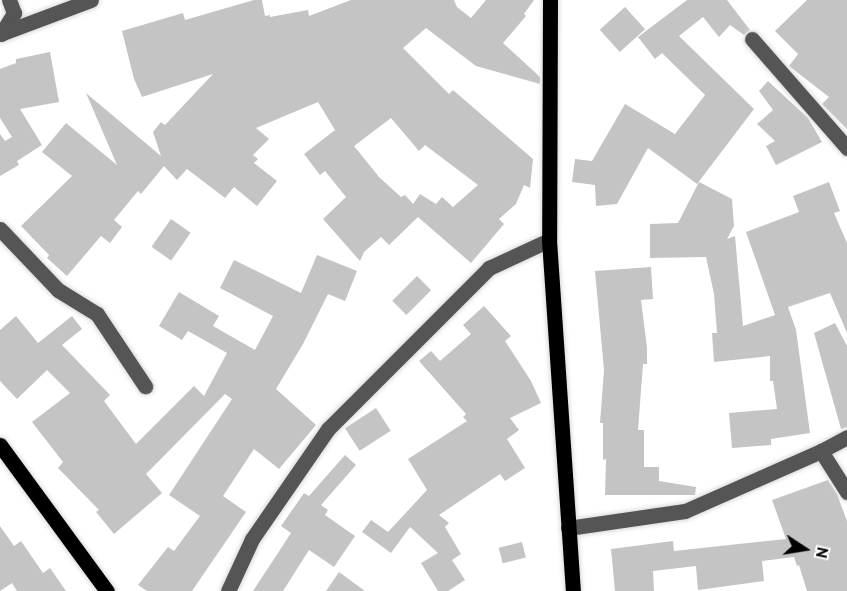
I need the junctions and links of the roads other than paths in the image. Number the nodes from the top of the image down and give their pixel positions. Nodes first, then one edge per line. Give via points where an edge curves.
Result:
1 (9, 0) edge
2 (91, 0) edge
3 (550, 0) edge
4 (0, 34) edge
5 (752, 39) dead end
6 (847, 148) edge
7 (0, 229) edge
8 (549, 240) junction
9 (145, 386) dead end
10 (847, 437) edge
11 (0, 445) edge
12 (821, 451) junction
13 (847, 492) edge
14 (568, 528) junction
15 (107, 591) edge
16 (228, 591) edge
17 (573, 591) edge

1 - 4 street via 14,13
2 - 4 street
3 - 8 main road
5 - 6 street
7 - 9 street via 58,290 97,314
8 - 14 main road
8 - 16 street via 489,268 328,429 252,538
10 - 12 street
11 - 15 main road
12 - 13 street
12 - 14 street via 685,511
14 - 17 main road

